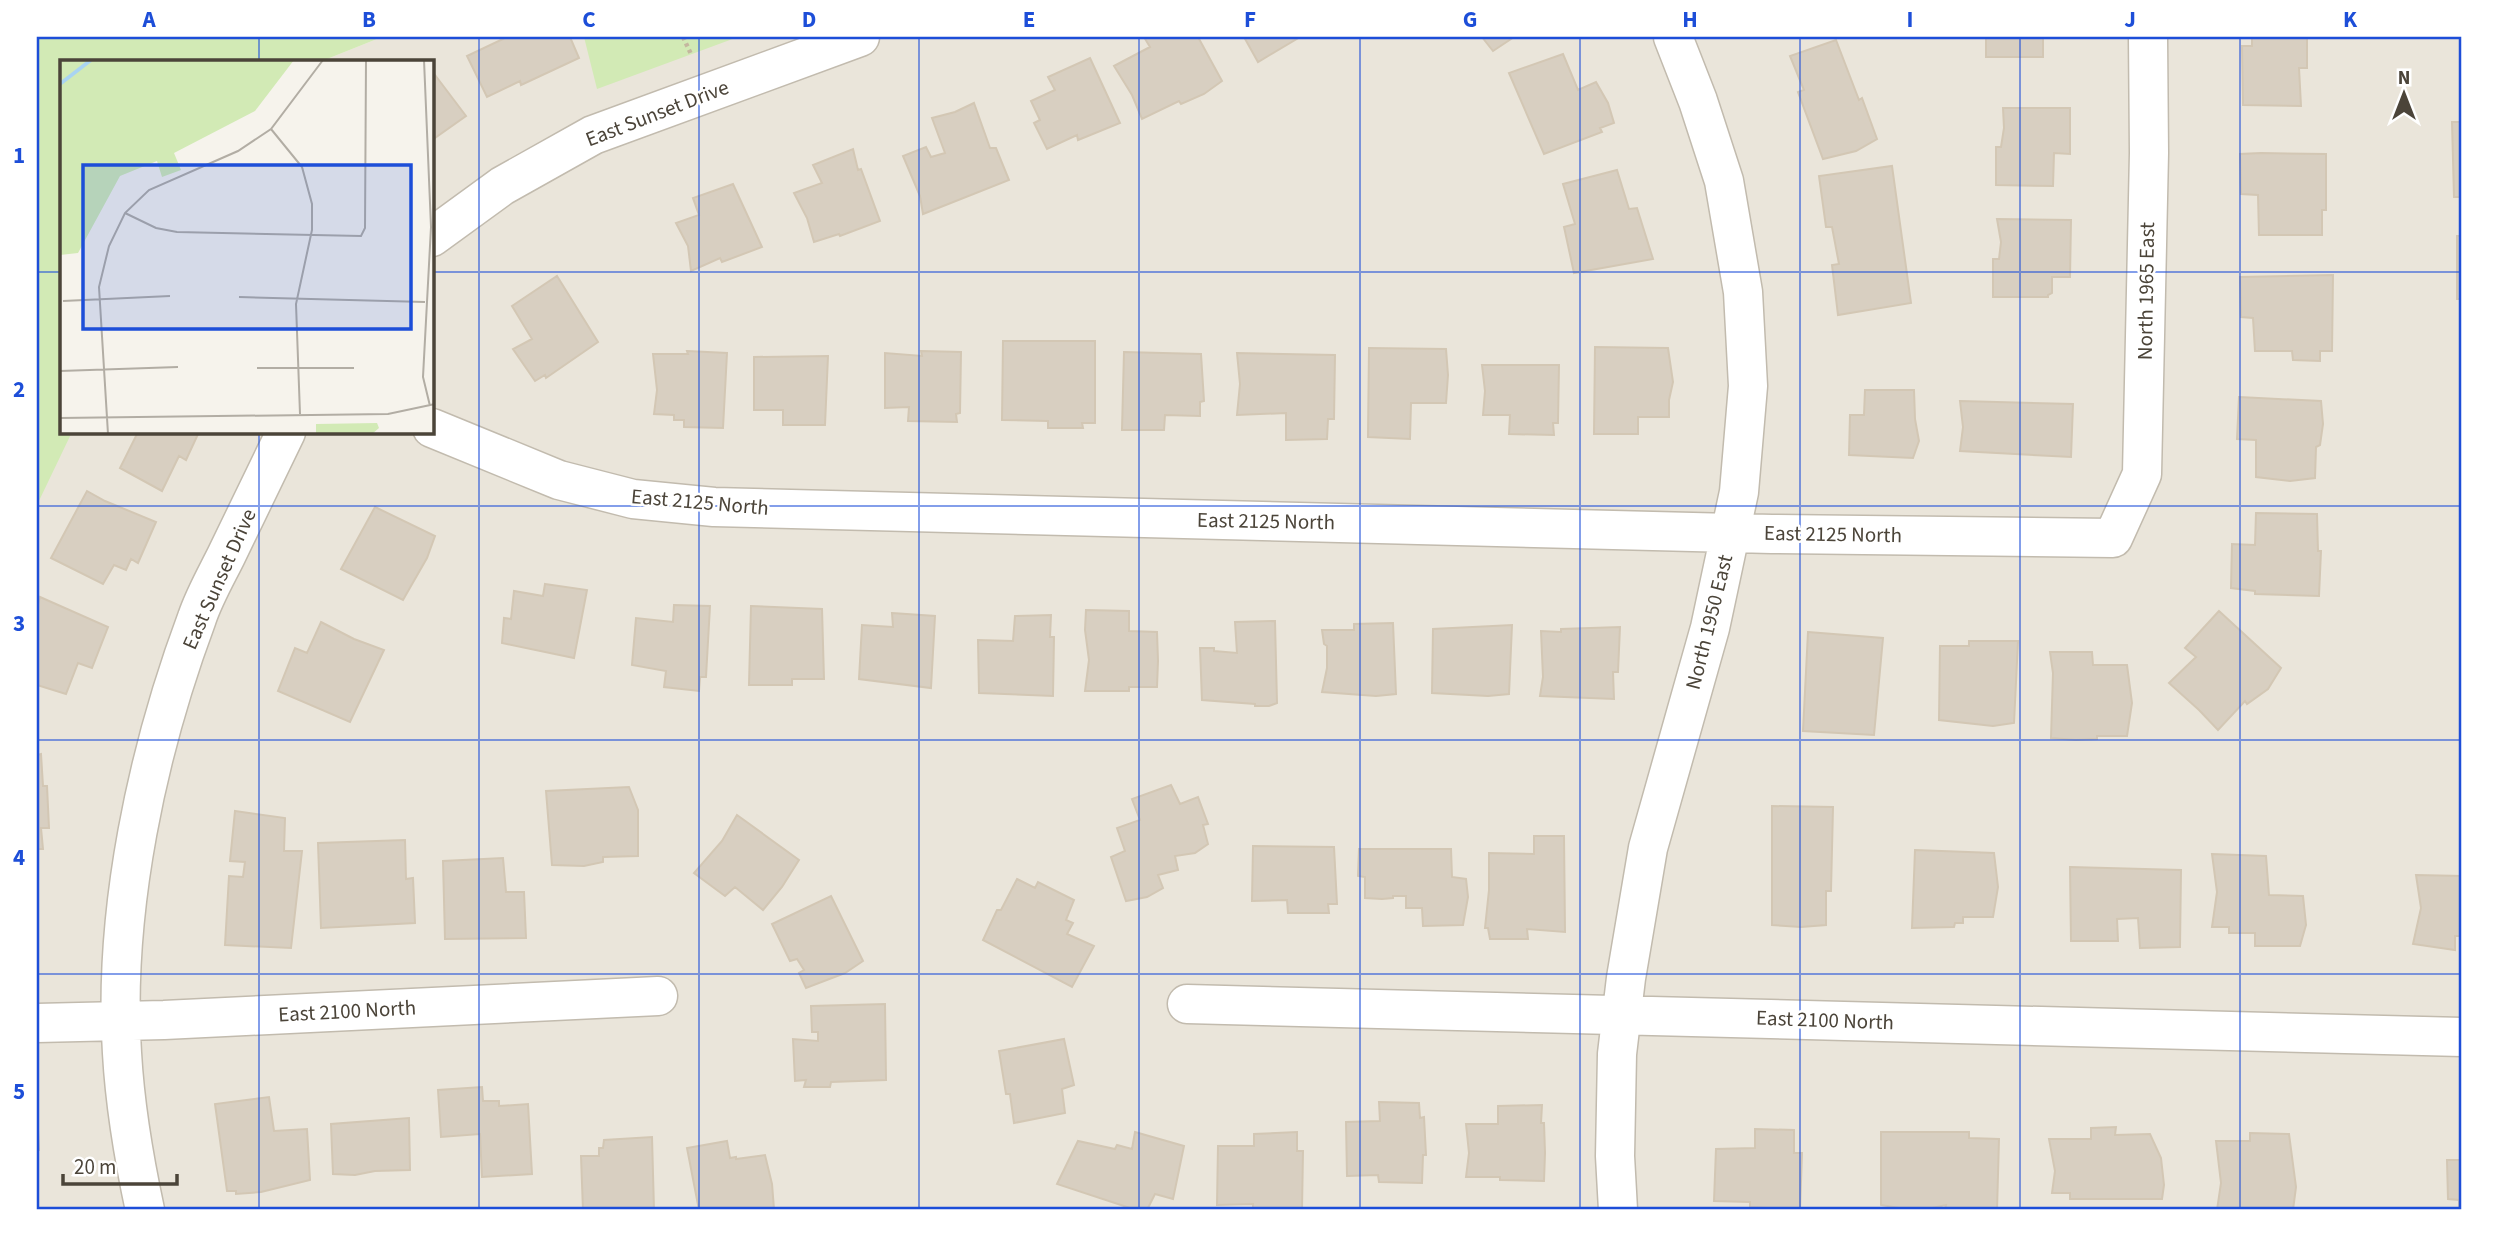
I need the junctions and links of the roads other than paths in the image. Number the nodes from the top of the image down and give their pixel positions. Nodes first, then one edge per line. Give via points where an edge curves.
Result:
1 (860, 37) edge
2 (1674, 37) edge
3 (2148, 37) edge
4 (434, 236) edge
5 (434, 429) edge
6 (285, 434) edge
7 (1730, 532) junction
8 (2113, 538) joint
9 (658, 996) dead end
10 (1187, 1004) dead end
11 (1621, 1015) junction
12 (121, 1020) junction
13 (37, 1023) edge
14 (2462, 1037) edge
15 (145, 1210) edge
16 (1618, 1210) edge

1 - 4 street, East Sunset Drive via 593,135 502,186
2 - 7 street, North 1950 East via 1724,181 1743,292 1748,386 1739,492
3 - 8 street, North 1965 East via 2142,474
5 - 7 street, East 2125 North via 559,480 633,499 714,507
6 - 12 street, East Sunset Drive via 197,616 168,707 142,811 124,922
7 - 8 street, East 2125 North
7 - 11 street, North 1950 East via 1710,628 1648,848
9 - 12 street, East 2100 North
10 - 11 street, East 2100 North
11 - 14 street, East 2100 North
11 - 16 street, North 1950 East via 1615,1156
12 - 13 street, East 2100 North
12 - 15 street, East Sunset Drive via 134,1158

